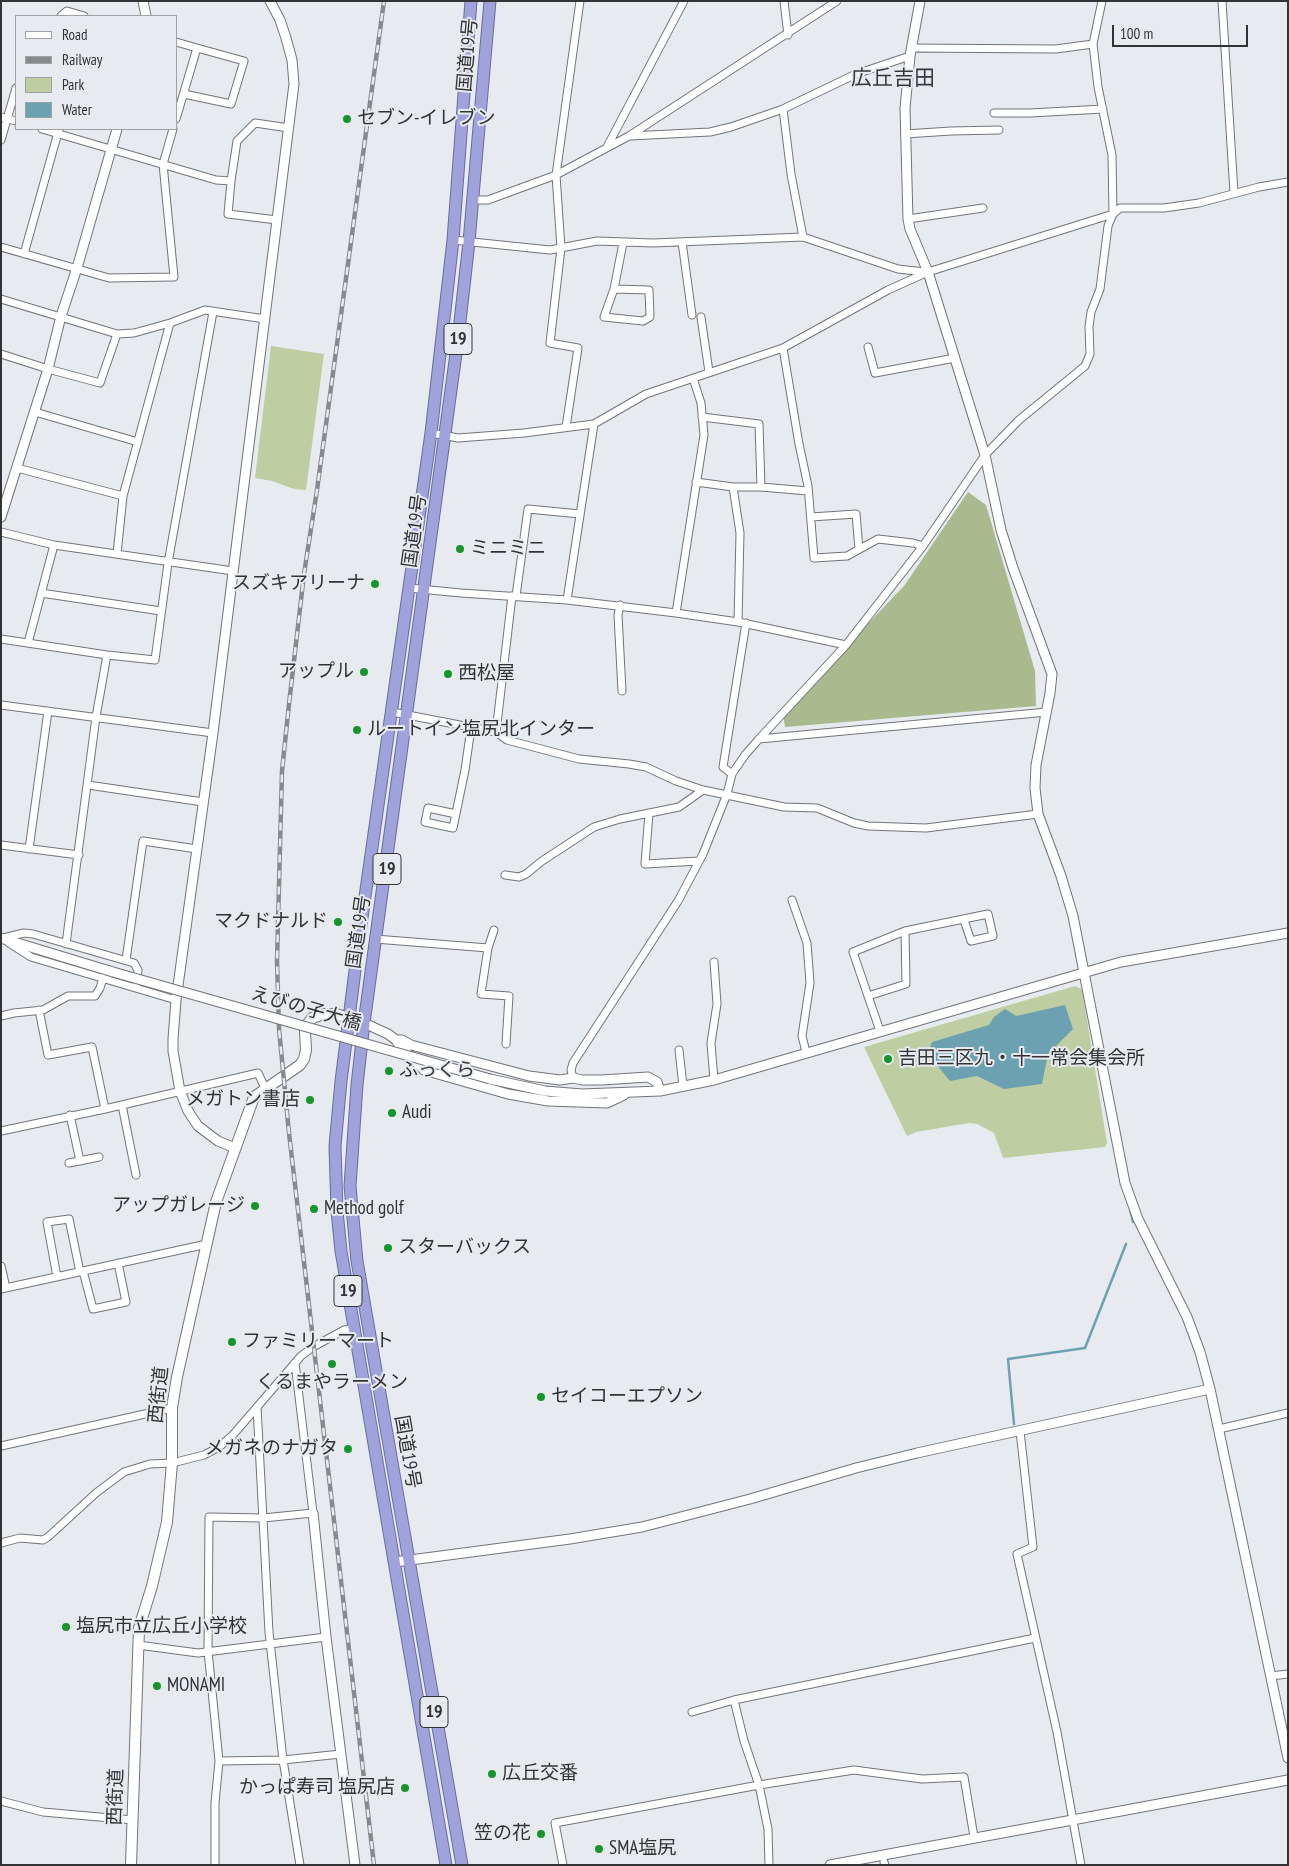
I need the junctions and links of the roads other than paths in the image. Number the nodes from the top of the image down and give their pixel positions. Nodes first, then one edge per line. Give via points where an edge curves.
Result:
1 (143, 1) edge
2 (270, 1) edge
3 (472, 1) edge
4 (490, 1) edge
5 (580, 1) edge
6 (684, 1) edge
7 (784, 1) edge
8 (837, 1) edge
9 (920, 1) edge
10 (1102, 1) edge
11 (1222, 1) edge
12 (62, 15) edge
13 (81, 15) edge
14 (146, 15) edge
15 (788, 34) junction
16 (178, 43) edge
17 (1093, 44) junction
18 (197, 48) junction
19 (910, 52) junction
20 (15, 90) edge
21 (184, 94) junction
22 (784, 109) junction
23 (1103, 109) junction
24 (994, 113) dead end
25 (178, 114) edge
26 (4, 118) edge
27 (289, 128) junction
28 (117, 130) edge
29 (173, 130) edge
30 (999, 130) dead end
31 (59, 131) edge
32 (905, 134) junction
33 (629, 136) junction
34 (1, 140) edge
35 (607, 147) junction
36 (111, 148) junction
37 (162, 164) junction
38 (556, 175) junction
39 (231, 181) junction
40 (1288, 182) edge
41 (1234, 193) junction
42 (472, 200) junction
43 (982, 208) dead end
44 (1113, 214) junction
45 (908, 218) junction
46 (278, 220) junction
47 (803, 237) junction
48 (453, 240) junction
49 (469, 242) junction
50 (682, 242) junction
51 (623, 243) junction
52 (1, 247) edge
53 (561, 248) junction
54 (24, 254) junction
55 (77, 268) junction
56 (928, 272) junction
57 (614, 289) junction
58 (1, 299) edge
59 (213, 312) junction
60 (692, 315) dead end
61 (61, 316) junction
62 (701, 317) dead end
63 (265, 319) junction
64 (170, 323) junction
65 (117, 334) junction
66 (868, 346) dead end
67 (783, 348) junction
68 (1, 354) edge
69 (955, 358) junction
70 (48, 369) junction
71 (709, 372) junction
72 (693, 378) junction
73 (34, 412) junction
74 (702, 417) junction
75 (594, 424) junction
76 (566, 427) junction
77 (431, 432) junction
78 (446, 436) junction
79 (138, 442) junction
80 (985, 455) junction
81 (17, 468) junction
82 (696, 482) junction
83 (733, 487) junction
84 (761, 487) junction
85 (808, 491) junction
86 (123, 496) junction
87 (580, 514) junction
88 (1, 517) edge
89 (811, 517) junction
90 (1, 532) edge
91 (54, 545) junction
92 (923, 546) junction
93 (859, 549) junction
94 (117, 554) junction
95 (168, 563) junction
96 (233, 571) junction
97 (409, 588) junction
98 (425, 589) junction
99 (41, 593) junction
100 (514, 596) junction
101 (567, 600) junction
102 (620, 606) junction
103 (161, 611) junction
104 (676, 613) junction
105 (742, 623) junction
106 (1, 639) edge
107 (28, 643) junction
108 (846, 645) junction
109 (107, 655) junction
110 (622, 691) dead end
111 (1, 705) edge
112 (48, 711) junction
113 (392, 712) junction
114 (1047, 712) junction
115 (406, 714) junction
116 (96, 717) junction
117 (471, 728) junction
118 (496, 732) junction
119 (213, 733) junction
120 (759, 738) junction
121 (732, 774) junction
122 (88, 785) junction
123 (703, 790) junction
124 (727, 794) junction
125 (203, 802) junction
126 (649, 813) junction
127 (456, 814) dead end
128 (1038, 814) junction
129 (1, 845) edge
130 (30, 849) junction
131 (197, 849) junction
132 (79, 855) junction
133 (699, 861) junction
134 (505, 875) dead end
135 (792, 900) dead end
136 (964, 920) junction
137 (494, 930) dead end
138 (905, 931) junction
139 (1288, 933) edge
140 (2, 938) edge
141 (376, 940) junction
142 (66, 944) junction
143 (488, 948) junction
144 (126, 960) junction
145 (714, 962) dead end
146 (1084, 972) junction
147 (103, 978) junction
148 (136, 988) junction
149 (868, 996) junction
150 (176, 1000) junction
151 (39, 1010) junction
152 (1, 1016) edge
153 (349, 1018) junction
154 (364, 1023) junction
155 (880, 1031) junction
156 (396, 1040) junction
157 (506, 1044) dead end
158 (679, 1050) dead end
159 (806, 1052) junction
160 (573, 1078) junction
161 (714, 1080) junction
162 (683, 1086) junction
163 (265, 1088) junction
164 (180, 1091) junction
165 (660, 1091) junction
166 (626, 1094) junction
167 (122, 1105) junction
168 (105, 1109) junction
169 (70, 1116) junction
170 (1, 1131) edge
171 (235, 1148) junction
172 (99, 1157) dead end
173 (80, 1161) junction
174 (69, 1163) dead end
175 (136, 1175) dead end
176 (207, 1244) junction
177 (118, 1264) junction
178 (1, 1266) edge
179 (82, 1272) junction
180 (57, 1277) junction
181 (4, 1289) edge
182 (354, 1329) junction
183 (295, 1363) junction
184 (1210, 1390) junction
185 (256, 1407) junction
186 (172, 1408) junction
187 (1288, 1413) edge
188 (1219, 1429) junction
189 (1020, 1431) junction
190 (1, 1446) edge
191 (172, 1463) junction
192 (313, 1513) junction
193 (263, 1518) junction
194 (1, 1543) edge
195 (410, 1560) junction
196 (394, 1562) junction
197 (326, 1637) junction
198 (1035, 1638) junction
199 (270, 1644) junction
200 (138, 1645) junction
201 (208, 1651) junction
202 (1288, 1674) edge
203 (1270, 1676) junction
204 (734, 1700) junction
205 (692, 1712) dead end
206 (341, 1754) junction
207 (1288, 1758) edge
208 (283, 1760) junction
209 (219, 1761) junction
210 (1288, 1780) edge
211 (759, 1785) junction
212 (1, 1800) edge
213 (1074, 1819) junction
214 (133, 1820) junction
215 (974, 1838) junction
216 (132, 1865) edge
217 (215, 1865) edge
218 (300, 1865) edge
219 (355, 1865) edge
220 (446, 1865) edge
221 (462, 1865) edge
222 (562, 1865) edge
223 (769, 1865) edge
224 (830, 1865) edge
225 (1082, 1865) edge

1 - 14 street
2 - 27 street via 280,20 292,60 294,84
3 - 48 highway, 国道19号 / 19
4 - 42 highway, 国道19号 / 19
5 - 38 street
6 - 35 street
7 - 15 street
8 - 15 street
9 - 19 street
10 - 17 street
11 - 41 street
12 - 13 street via 67,11
15 - 33 street
16 - 18 street
17 - 19 street via 1056,49
17 - 23 street
18 - 21 street
18 - 21 street via 244,61 231,104
19 - 22 street
19 - 32 street
20 - 26 street
21 - 25 street
22 - 33 street via 710,132
22 - 47 street via 791,174
23 - 24 street
23 - 44 street via 1112,155
26 - 34 street
27 - 39 street via 255,124 237,141
27 - 46 street
28 - 36 street
29 - 37 street
30 - 32 street
31 - 36 street
31 - 54 street
32 - 45 street
33 - 35 street
35 - 38 street
36 - 37 street
36 - 55 street
37 - 39 street via 216,180
37 - 55 street via 174,277 109,278
38 - 42 street via 488,200
38 - 53 street
39 - 46 street via 228,214
40 - 41 street
41 - 44 street via 1164,208 1120,208
42 - 49 highway, 国道19号 / 19
43 - 45 street
44 - 56 street
44 - 80 street via 1108,226 1100,289 1091,312 1090,354 1085,366 1019,420
45 - 56 street
46 - 63 street
47 - 50 street
47 - 56 street via 898,269
48 - 49 street
48 - 77 highway, 国道19号 / 19
49 - 53 street via 550,250
49 - 78 highway, 国道19号 / 19
50 - 51 street
50 - 60 street
51 - 53 street via 597,241
51 - 57 street
52 - 54 street
53 - 76 street via 550,343 578,348
54 - 55 street
55 - 61 street
56 - 67 street via 888,290
56 - 69 street
57 - 57 street via 604,317 643,322 650,318 648,290
58 - 61 street
59 - 63 street
59 - 64 street via 205,310
59 - 95 street
61 - 65 street
61 - 70 street
62 - 71 street
63 - 96 street
64 - 65 street
64 - 79 street
65 - 70 street via 100,383
66 - 69 street via 875,372
67 - 71 street
67 - 85 street
68 - 70 street
69 - 80 street
70 - 73 street
71 - 72 street
72 - 74 street
72 - 75 street via 646,394
73 - 79 street
73 - 81 street
74 - 82 street via 704,435
74 - 84 street via 759,424
75 - 76 street
75 - 87 street
76 - 78 street via 467,438
77 - 78 street
77 - 97 highway, 国道19号 / 19
78 - 98 highway, 国道19号 / 19
79 - 86 street
80 - 92 street
80 - 114 street via 1001,530 1052,674
81 - 86 street
81 - 88 street
82 - 83 street
82 - 104 street
83 - 84 street
83 - 105 street via 740,533
84 - 85 street
85 - 89 street
86 - 94 street
87 - 100 street via 528,510
87 - 101 street
89 - 93 street via 856,514
89 - 93 street via 814,558 847,556
90 - 91 street
91 - 94 street
91 - 99 street
92 - 93 street via 878,540
92 - 108 street
94 - 95 street
95 - 96 street
95 - 103 street
96 - 119 street
97 - 98 street
97 - 113 highway, 国道19号 / 19
98 - 100 street
98 - 115 highway, 国道19号 / 19
99 - 103 street
99 - 107 street
100 - 101 street
100 - 118 street
101 - 102 street
102 - 104 street
102 - 110 street
103 - 109 street via 154,660
104 - 105 street
105 - 108 street
105 - 121 street via 723,767
106 - 107 street
107 - 109 street
108 - 120 street
109 - 116 street
111 - 112 street
112 - 116 street
112 - 130 street
113 - 115 street
113 - 153 highway, 国道19号 / 19
114 - 120 street
114 - 128 street via 1036,765
115 - 117 street
115 - 141 highway, 国道19号 / 19
116 - 119 street
116 - 122 street
117 - 118 street
117 - 127 street
118 - 123 street via 507,740 579,759 646,767
119 - 125 street
120 - 121 street
121 - 124 street
122 - 125 street
122 - 132 street
123 - 124 street
123 - 126 street via 679,807
124 - 128 street via 784,807 818,808 868,826 926,828
124 - 133 street
125 - 131 street
126 - 133 street via 645,864
126 - 134 street via 594,828 526,874 519,877
128 - 146 street via 1062,876
129 - 130 street
130 - 132 street
131 - 144 street via 143,841
131 - 150 street
132 - 142 street
133 - 160 street via 678,901 573,1063
135 - 159 street via 807,943 810,983 802,1036
136 - 136 street via 988,914 993,936 971,941
136 - 138 street
137 - 143 street
138 - 149 street via 906,984
138 - 149 street via 853,952
139 - 146 street via 1121,962
140 - 142 street via 24,933
140 - 147 street via 31,957
140 - 166 street, えびの子大橋, bridge via 490,1079 545,1091
141 - 143 street
141 - 154 highway, 国道19号 / 19
142 - 144 street
143 - 157 street via 481,994 510,996
144 - 148 street via 134,963 138,970
145 - 161 street via 717,1004 711,1043
146 - 155 street
146 - 184 street via 1125,1183 1138,1219 1187,1317
147 - 148 street
147 - 151 street via 95,996 68,996
148 - 150 street
149 - 155 street
150 - 164 street via 173,1051
151 - 152 street
151 - 168 street via 48,1055 92,1046
153 - 154 main road, 西街道
153 - 163 main road, 西街道 via 336,1014 312,1018 305,1032 306,1050 300,1065
153 - 182 highway, 国道19号 / 19 via 335,1146 341,1251
154 - 156 street
154 - 195 highway, 国道19号 / 19 via 352,1150 351,1208 392,1469
155 - 159 street
156 - 160 street via 529,1076 560,1080
156 - 166 street via 424,1070 508,1094 548,1101 607,1104
158 - 162 street
159 - 161 street
160 - 165 street via 648,1077 657,1082
161 - 162 street
162 - 165 street
163 - 164 street via 258,1073
163 - 171 main road, 西街道 via 254,1097
164 - 167 street
164 - 171 street via 198,1126 218,1141
165 - 166 street
167 - 168 street
167 - 175 street
168 - 169 street
169 - 170 street
169 - 173 street
171 - 176 main road, 西街道 via 216,1202
172 - 173 street
173 - 174 street
176 - 177 street
176 - 186 main road, 西街道
177 - 179 street
177 - 179 street via 126,1302 93,1309
178 - 181 street
179 - 180 street
179 - 180 street via 69,1219 47,1222
180 - 181 street
182 - 183 street via 344,1330 313,1347
182 - 196 highway, 国道19号 / 19
183 - 185 street
183 - 192 street
184 - 188 street
184 - 189 street
185 - 191 street via 232,1436 218,1447 204,1455
185 - 193 street
186 - 190 street
186 - 191 main road, 西街道
187 - 188 street
188 - 203 street
189 - 195 street via 856,1468 642,1527
189 - 198 street via 1033,1547 1018,1554
191 - 194 street via 150,1464 124,1472 43,1540 20,1538
191 - 200 main road, 西街道 via 166,1531 138,1628
192 - 193 street
192 - 197 street
193 - 199 street
193 - 201 street via 210,1517
195 - 196 street
195 - 221 highway, 国道19号 / 19
196 - 220 highway, 国道19号 / 19
197 - 199 street
197 - 206 street
198 - 204 street
198 - 213 street
199 - 201 street
199 - 208 street
200 - 201 street via 198,1653
200 - 214 main road, 西街道
201 - 209 street
202 - 203 street
203 - 207 street
204 - 205 street
204 - 211 street
206 - 208 street
206 - 219 street
208 - 209 street
208 - 218 street
209 - 217 street
210 - 213 street
211 - 215 street via 854,1770 922,1779 964,1778
211 - 222 street via 555,1823
211 - 223 street via 768,1829
212 - 214 street via 42,1812
213 - 215 street
213 - 225 street
214 - 216 main road, 西街道
215 - 224 street

